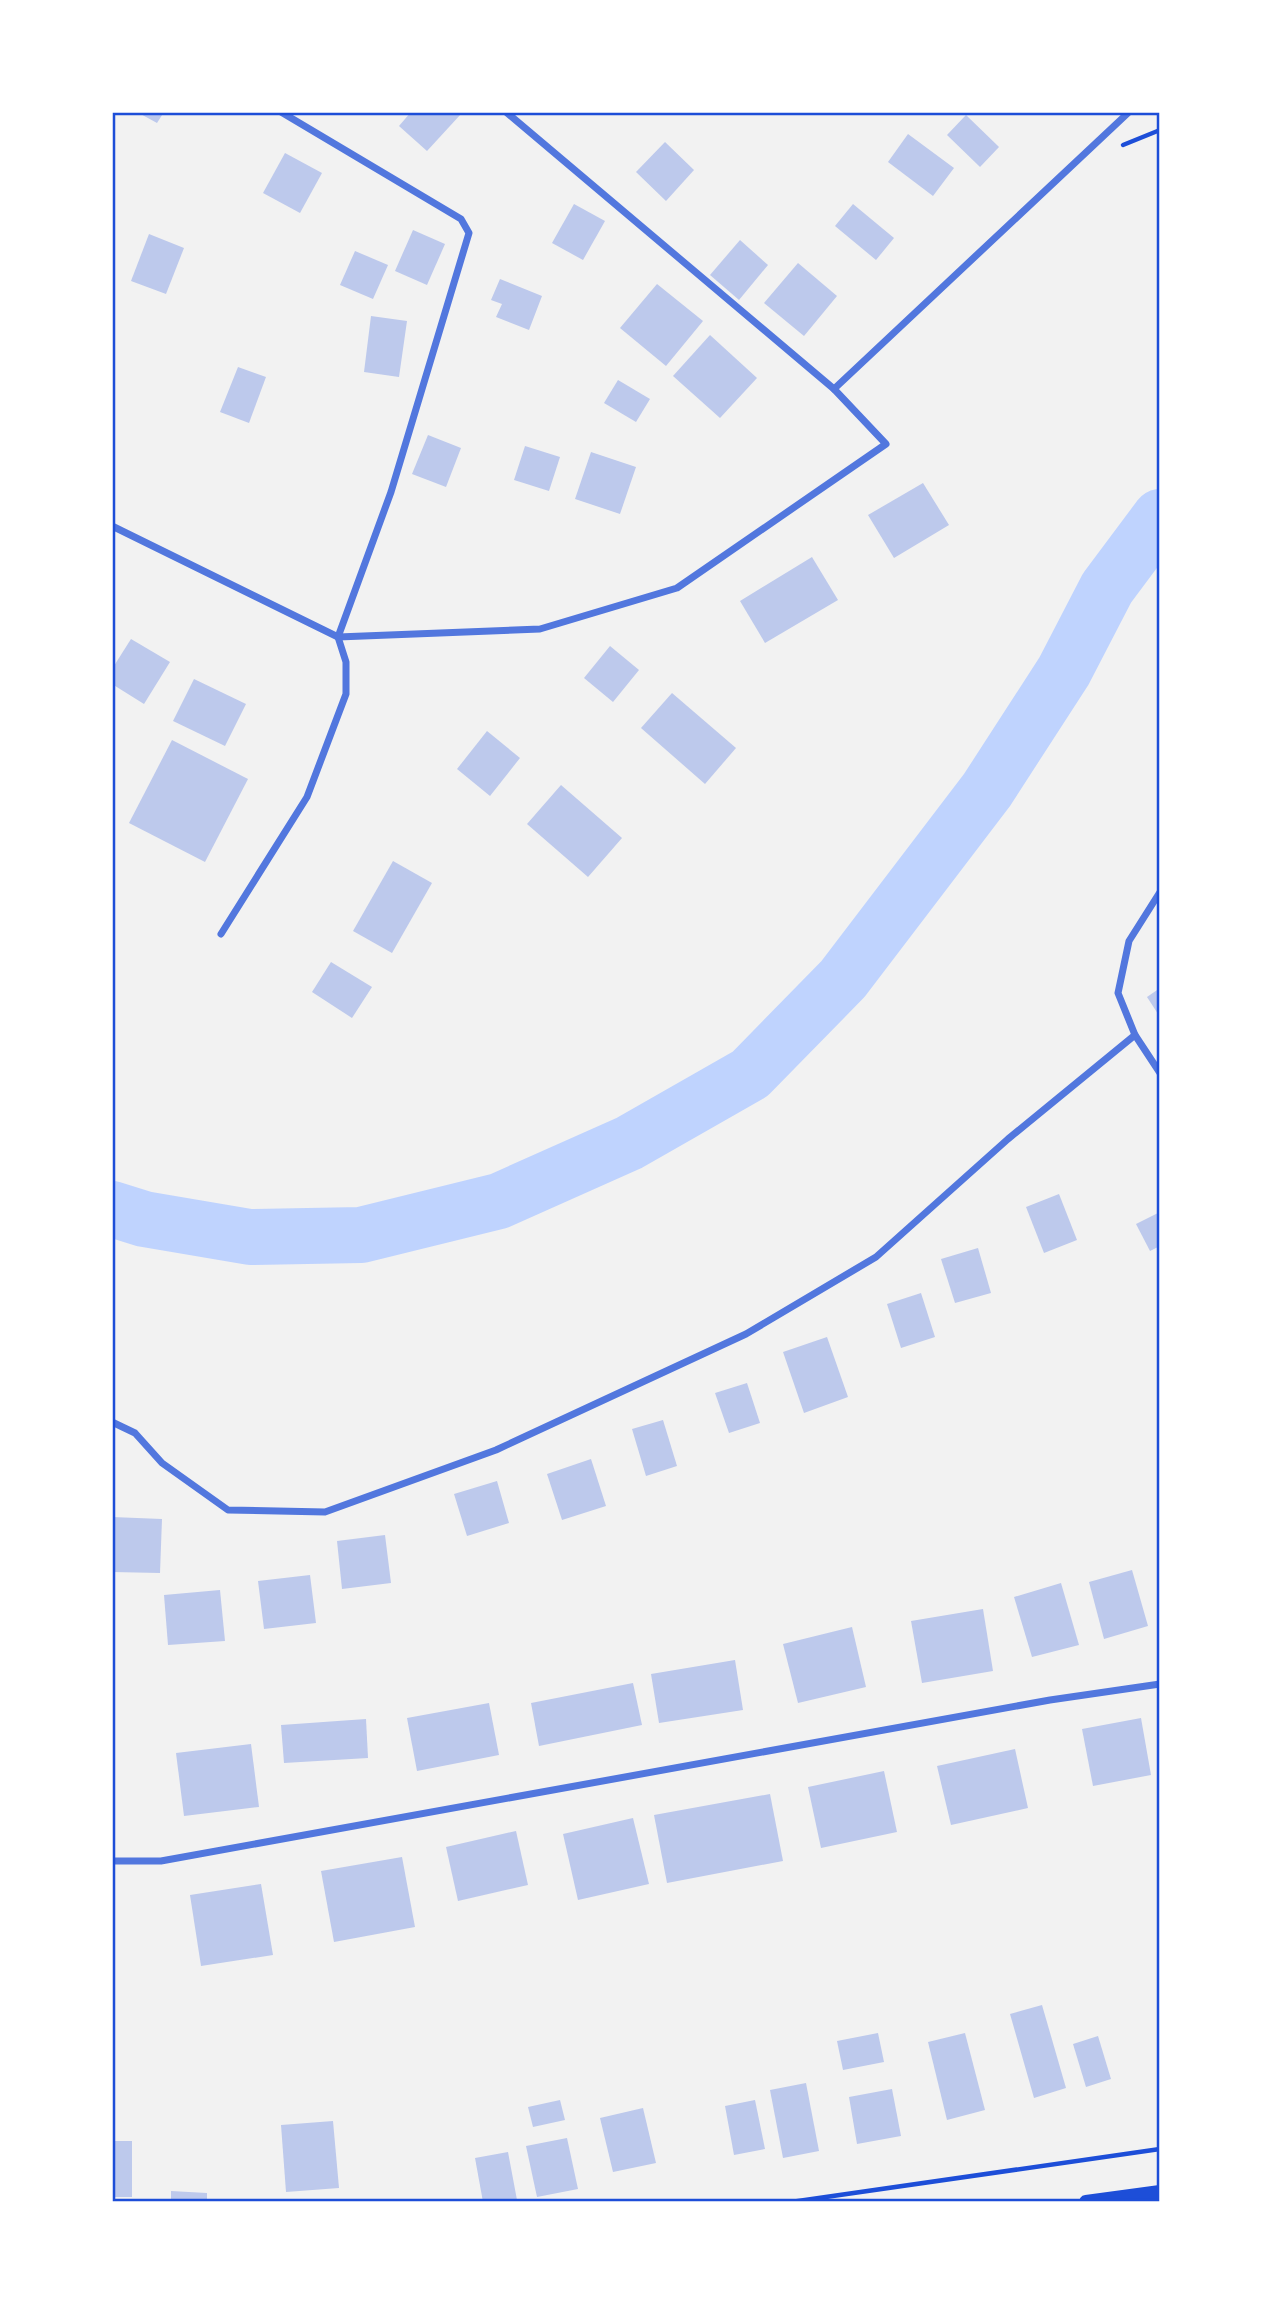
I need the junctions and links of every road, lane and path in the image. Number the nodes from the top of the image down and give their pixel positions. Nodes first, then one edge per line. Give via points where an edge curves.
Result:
1 (281, 112) edge
2 (506, 112) edge
3 (1129, 112) edge
4 (834, 388) junction
5 (112, 526) edge
6 (338, 637) junction
7 (1160, 892) edge
8 (221, 934) dead end
9 (1135, 1035) junction
10 (1160, 1073) edge
11 (112, 1422) edge
12 (1160, 1684) edge
13 (112, 1861) edge
14 (1160, 2149) edge
15 (1160, 2192) edge
16 (791, 2202) edge
17 (1086, 2202) edge

1 - 6 street via 461,219 470,233 391,492
2 - 4 street
3 - 4 street
4 - 6 street via 886,444 677,588 540,629
5 - 6 street
6 - 8 street via 346,662 346,694 307,797
7 - 9 street via 1129,941 1118,993
9 - 10 street
9 - 11 street via 1008,1139 876,1257 746,1334 496,1450 326,1512 228,1510 162,1463 135,1433
12 - 13 street via 161,1861
14 - 16 path
15 - 17 main road

